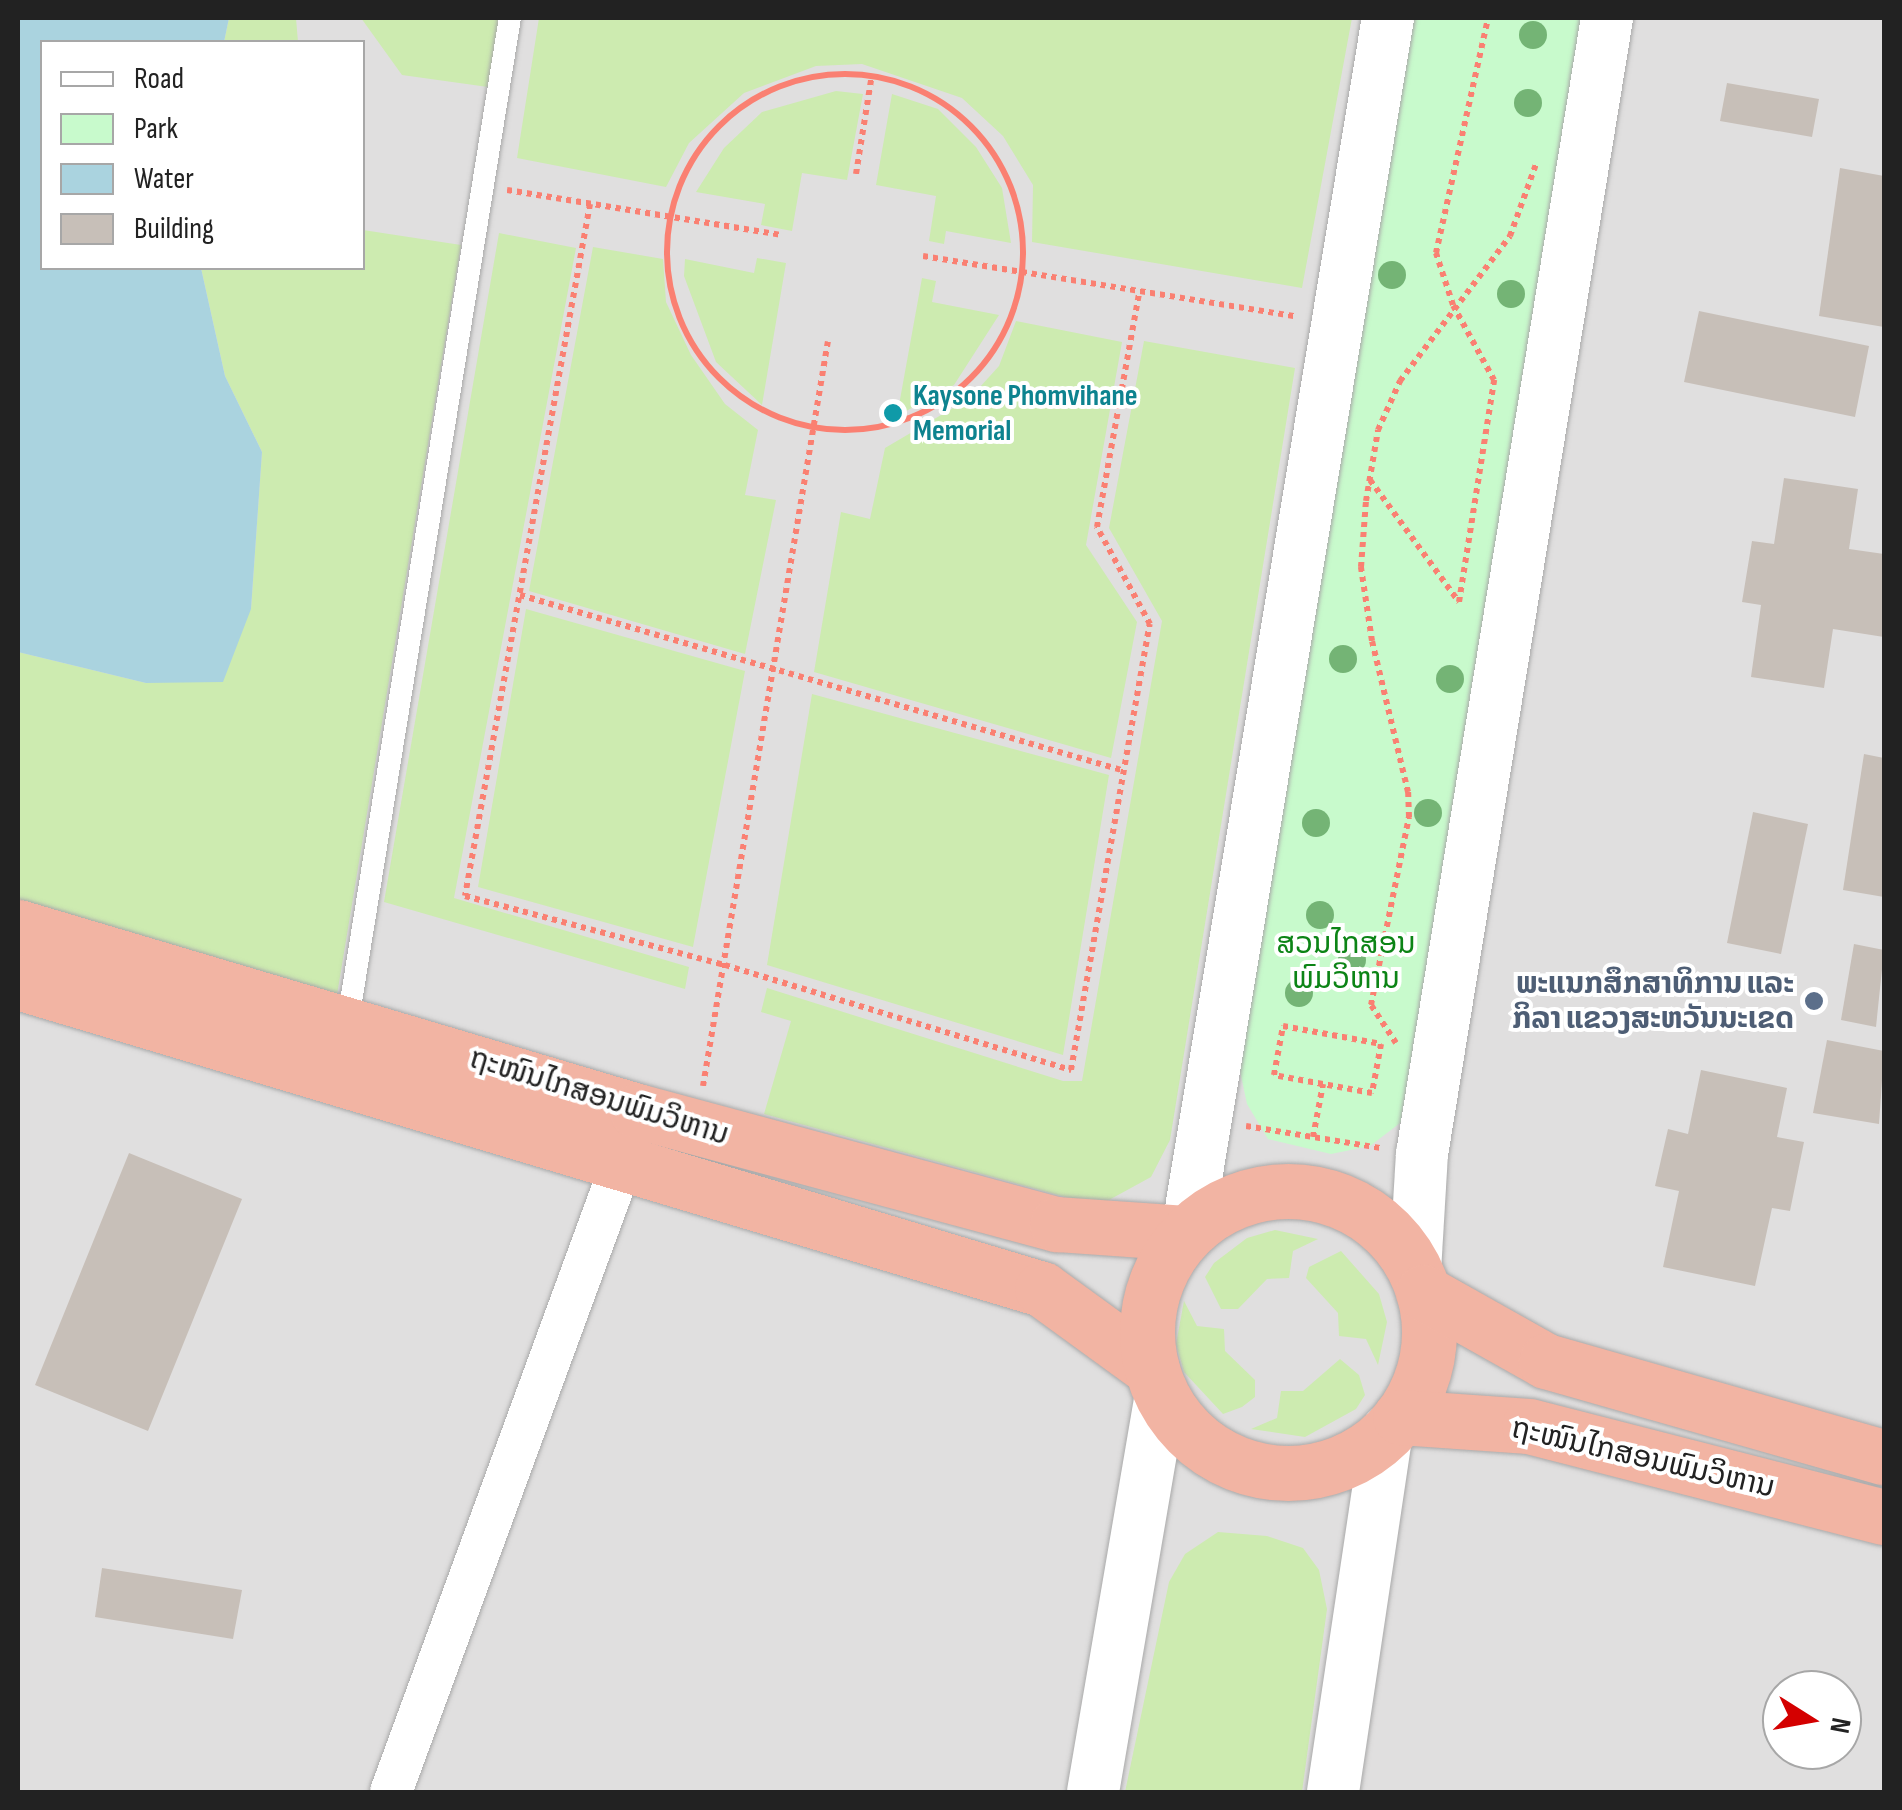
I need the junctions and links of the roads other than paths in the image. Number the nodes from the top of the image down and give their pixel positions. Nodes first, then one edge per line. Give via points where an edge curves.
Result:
1 (510, 18) edge
2 (1388, 18) edge
3 (1608, 18) edge
4 (18, 926) edge
5 (18, 982) edge
6 (348, 1020) junction
7 (695, 1126) junction
8 (622, 1163) junction
9 (680, 1178) junction
10 (1187, 1233) junction
11 (1419, 1281) junction
12 (1157, 1382) junction
13 (1393, 1424) junction
14 (1884, 1457) edge
15 (1884, 1517) edge
16 (390, 1792) edge
17 (1093, 1792) edge
18 (1333, 1792) edge

1 - 6 lane
2 - 10 street
3 - 11 street via 1422,1154
4 - 6 highway, ຖະໜົນໄກສອນພົມວິຫານ
5 - 8 highway, ຖະໜົນໄກສອນພົມວິຫານ
6 - 7 highway, ຖະໜົນໄກສອນພົມວິຫານ
7 - 9 highway
7 - 10 highway, ຖະໜົນໄກສອນພົມວິຫານ via 1057,1224
8 - 9 highway, ຖະໜົນໄກສອນພົມວິຫານ
8 - 16 street
9 - 12 highway, ຖະໜົນໄກສອນພົມວິຫານ via 1042,1289
10 - 11 highway via 1254,1194 1309,1192 1371,1218
10 - 12 highway via 1152,1296
11 - 13 highway via 1428,1344
11 - 14 highway, ຖະໜົນໄກສອນພົມວິຫານ via 1546,1361
12 - 13 highway via 1194,1438 1265,1472 1318,1470
12 - 17 street
13 - 15 highway, ຖະໜົນໄກສອນພົມວິຫານ via 1528,1426
13 - 18 street

